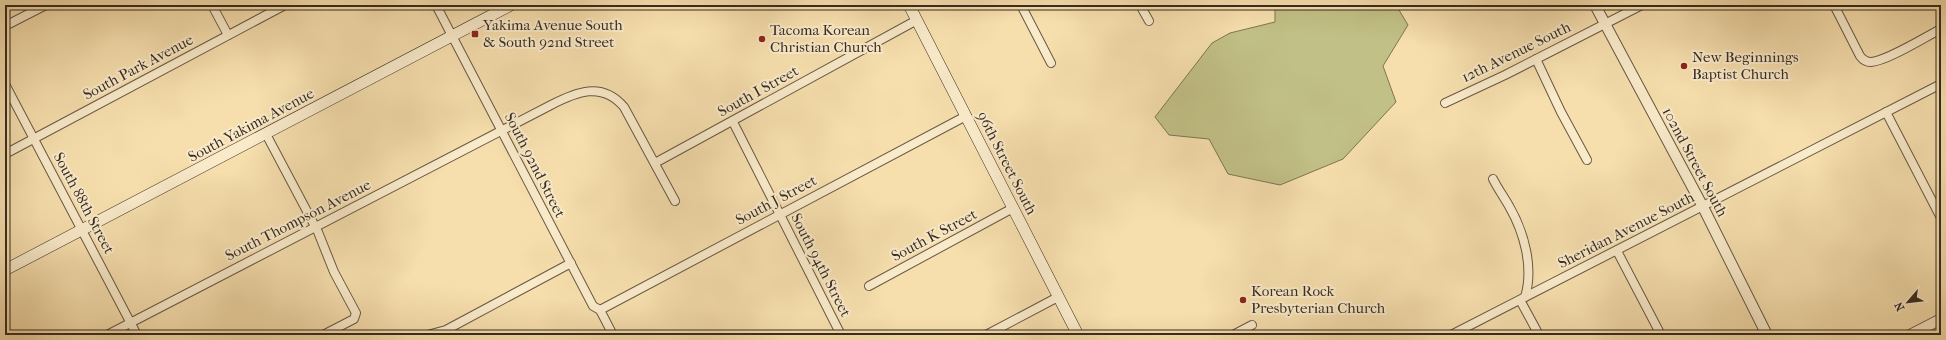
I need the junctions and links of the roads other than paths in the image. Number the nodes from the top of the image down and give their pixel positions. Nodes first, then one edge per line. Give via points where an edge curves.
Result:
1 (46, 5) edge
2 (212, 5) edge
3 (285, 5) edge
4 (436, 5) edge
5 (511, 5) edge
6 (909, 5) edge
7 (1021, 5) edge
8 (1140, 5) edge
9 (1595, 5) edge
10 (1642, 5) edge
11 (1834, 5) edge
12 (917, 20) junction
13 (1148, 21) dead end
14 (1605, 24) junction
15 (5, 26) edge
16 (1941, 29) edge
17 (228, 35) junction
18 (452, 36) junction
19 (1536, 59) junction
20 (1051, 63) dead end
21 (5, 84) edge
22 (1941, 84) edge
23 (1445, 103) dead end
24 (1886, 112) junction
25 (966, 116) junction
26 (733, 122) junction
27 (502, 131) junction
28 (266, 134) junction
29 (34, 138) junction
30 (5, 154) edge
31 (1587, 160) dead end
32 (655, 163) junction
33 (1493, 179) dead end
34 (675, 201) dead end
35 (1703, 207) junction
36 (1013, 208) junction
37 (780, 214) junction
38 (1941, 218) edge
39 (315, 227) junction
40 (82, 230) junction
41 (1617, 250) junction
42 (570, 263) junction
43 (5, 270) edge
44 (869, 286) dead end
45 (1058, 297) junction
46 (1523, 298) junction
47 (600, 310) junction
48 (1941, 319) edge
49 (131, 322) junction
50 (1252, 325) dead end
51 (107, 335) edge
52 (137, 335) edge
53 (323, 335) edge
54 (427, 335) edge
55 (613, 335) edge
56 (841, 335) edge
57 (986, 335) edge
58 (1078, 335) edge
59 (1233, 335) edge
60 (1451, 335) edge
61 (1539, 335) edge
62 (1661, 335) edge
63 (1767, 335) edge
64 (1910, 335) edge

1 - 15 street
2 - 17 street
3 - 17 street, South Park Avenue
4 - 18 street, South 92nd Street
5 - 18 main road, South Yakima Avenue
6 - 12 main road, 96th Street South
7 - 20 street
8 - 13 street
9 - 14 street, 102nd Street South
10 - 14 street, 12th Avenue South
11 - 16 street via 1860,56 1867,61 1887,56
12 - 25 main road, 96th Street South
12 - 26 street, South I Street
14 - 19 street, 12th Avenue South
14 - 35 street, 102nd Street South
17 - 29 street, South Park Avenue
18 - 27 street, South 92nd Street
18 - 28 main road, South Yakima Avenue
19 - 23 street, 12th Avenue South
19 - 31 street
21 - 29 street, South 88th Street
22 - 24 street, Sheridan Avenue South
24 - 35 street, Sheridan Avenue South
24 - 38 street
25 - 36 main road, 96th Street South
25 - 37 street, South J Street
26 - 32 street, South I Street
26 - 37 street, South 94th Street
27 - 32 street, South Thompson Avenue via 571,95 595,91 619,101
27 - 39 street, South Thompson Avenue
27 - 42 street, South 92nd Street
28 - 39 street
28 - 40 main road, South Yakima Avenue
29 - 30 street, South Park Avenue
29 - 40 street, South 88th Street
32 - 34 street, South Thompson Avenue
33 - 46 street via 1508,204 1524,240 1529,283
35 - 41 street, Sheridan Avenue South
35 - 63 street, 102nd Street South
36 - 44 street, South K Street
36 - 45 main road, 96th Street South
37 - 47 street, South J Street
37 - 56 street, South 94th Street
39 - 49 street, South Thompson Avenue
39 - 53 street via 334,272 356,312 354,319
40 - 43 main road, South Yakima Avenue
40 - 49 street, South 88th Street
41 - 46 street, Sheridan Avenue South
41 - 62 street
42 - 47 street, South 92nd Street via 593,306
42 - 54 street via 446,330
45 - 57 street
45 - 58 main road, 96th Street South
46 - 60 street, Sheridan Avenue South
46 - 61 street
47 - 55 street, South 92nd Street
48 - 64 street
49 - 51 street, South Thompson Avenue
49 - 52 street, South 88th Street
50 - 59 street

